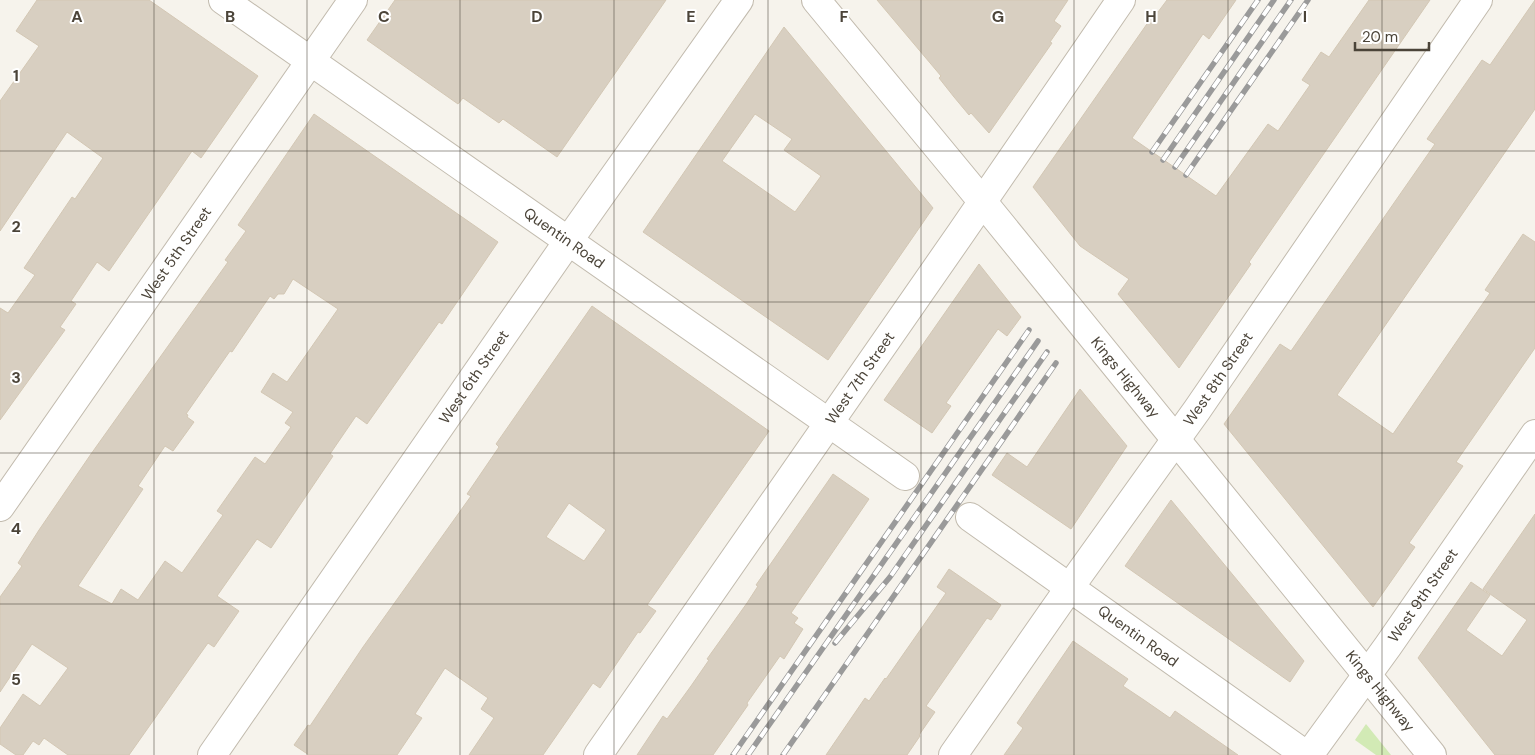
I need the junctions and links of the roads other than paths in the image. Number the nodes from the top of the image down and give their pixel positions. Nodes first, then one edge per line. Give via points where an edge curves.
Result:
1 (223, 0) edge
2 (353, 0) edge
3 (739, 0) edge
4 (816, 0) edge
5 (1121, 0) edge
6 (1478, 0) edge
7 (310, 61) junction
8 (982, 201) junction
9 (569, 240) junction
10 (828, 422) junction
11 (1535, 434) edge
12 (1176, 440) junction
13 (905, 476) dead end
14 (0, 507) edge
15 (970, 517) dead end
16 (1070, 587) junction
17 (1367, 675) junction
18 (212, 755) edge
19 (598, 755) edge
20 (953, 755) edge
21 (1307, 755) edge
22 (1432, 755) edge

1 - 7 street, Quentin Road
2 - 7 street, West 5th Street
3 - 9 street, West 6th Street
4 - 8 street, Kings Highway
5 - 8 street, West 7th Street
6 - 12 street, West 8th Street
7 - 9 street, Quentin Road
7 - 14 street, West 5th Street
8 - 10 street, West 7th Street
8 - 12 street, Kings Highway
9 - 10 street, Quentin Road
9 - 18 street, West 6th Street
10 - 13 street, Quentin Road
10 - 19 street, West 7th Street
11 - 17 street, West 9th Street
12 - 16 street, West 8th Street
12 - 17 street, Kings Highway
15 - 16 street, Quentin Road
16 - 20 street, West 8th Street
16 - 21 street, Quentin Road
17 - 21 street, West 9th Street
17 - 22 street, Kings Highway

